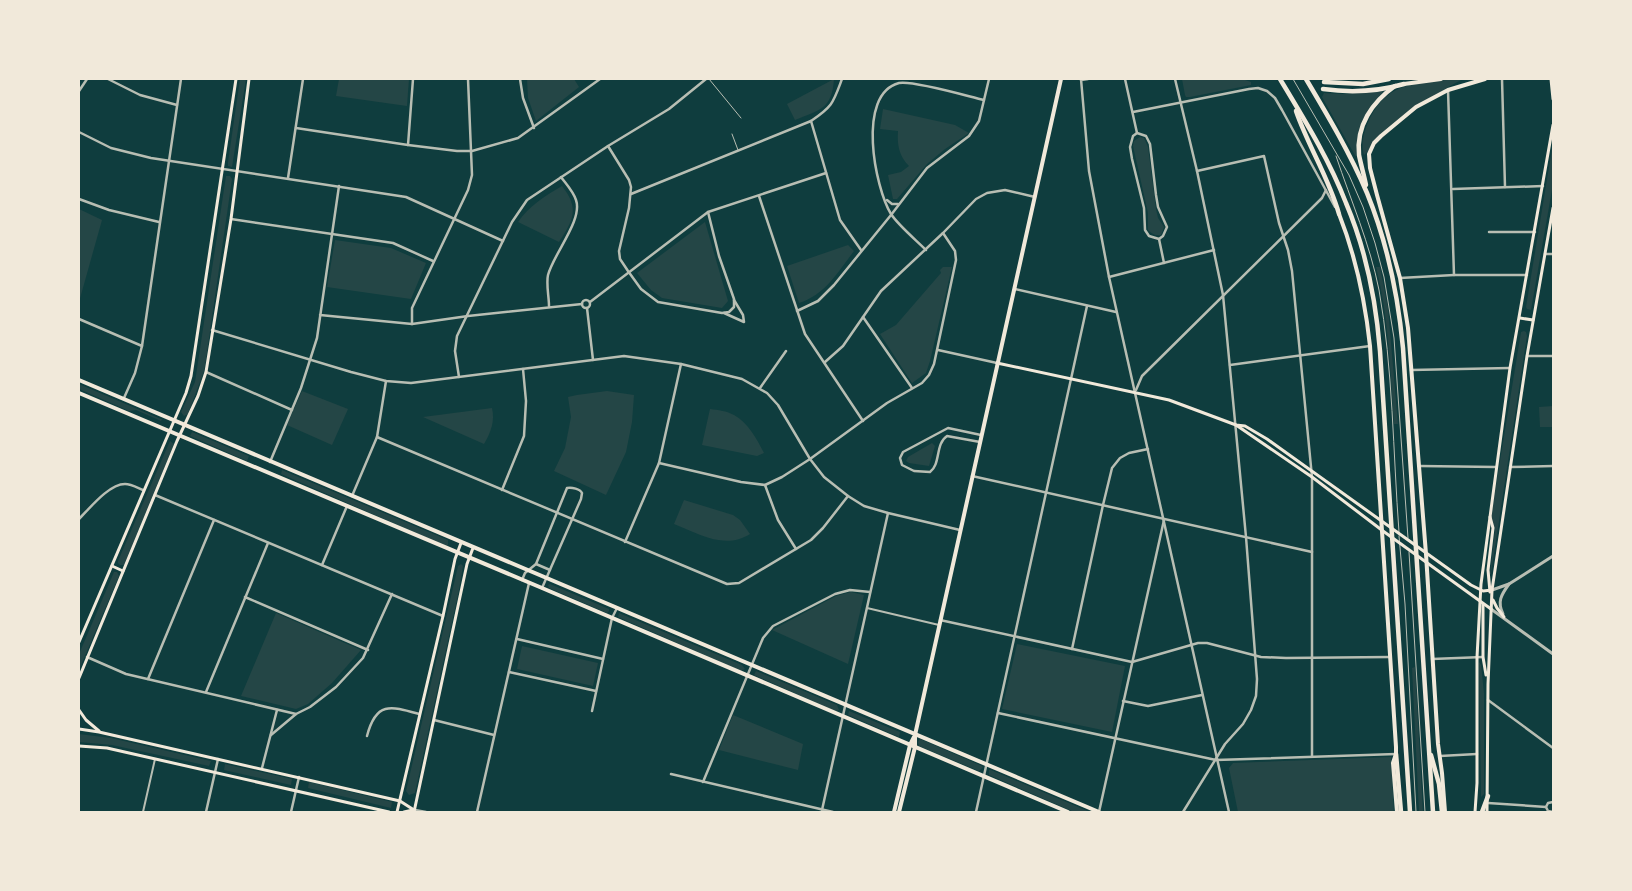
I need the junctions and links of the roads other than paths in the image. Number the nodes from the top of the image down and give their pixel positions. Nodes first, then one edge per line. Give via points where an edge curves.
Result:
1 (87, 79) edge
2 (108, 79) edge
3 (181, 79) edge
4 (236, 79) edge
5 (249, 79) edge
6 (303, 79) edge
7 (413, 79) edge
8 (468, 79) edge
9 (520, 79) edge
10 (600, 79) edge
11 (708, 79) edge
12 (842, 79) edge
13 (989, 79) edge
14 (1061, 79) edge
15 (1088, 79) edge
16 (1125, 79) edge
17 (1175, 79) edge
18 (1280, 79) edge
19 (1293, 79) edge
20 (1306, 79) edge
21 (1384, 79) edge
22 (1390, 79) edge
23 (1422, 79) edge
24 (1441, 79) edge
25 (1486, 79) edge
26 (1502, 79) edge
27 (1551, 79) edge
28 (1081, 80) edge
29 (1324, 82) dead end
30 (1404, 84) junction
31 (1395, 86) junction
32 (1323, 89) dead end
33 (1448, 90) junction
34 (79, 91) edge
35 (1553, 99) edge
36 (984, 100) junction
37 (1292, 100) junction
38 (1180, 104) junction
39 (177, 105) junction
40 (1133, 112) junction
41 (740, 118) dead end
42 (811, 121) junction
43 (1553, 125) edge
44 (296, 128) junction
45 (534, 128) junction
46 (79, 132) edge
47 (1137, 133) junction
48 (732, 134) dead end
49 (408, 145) junction
50 (608, 146) junction
51 (738, 150) junction
52 (472, 151) junction
53 (1335, 153) junction
54 (169, 161) junction
55 (222, 170) junction
56 (1197, 171) junction
57 (237, 172) junction
58 (826, 173) junction
59 (562, 176) junction
60 (288, 178) junction
61 (1327, 182) junction
62 (339, 186) junction
63 (1543, 186) junction
64 (1505, 187) junction
65 (1453, 189) junction
66 (1326, 190) junction
67 (631, 194) junction
68 (1368, 194) junction
69 (760, 196) junction
70 (1035, 197) junction
71 (1329, 197) junction
72 (1322, 198) junction
73 (79, 199) edge
74 (885, 199) junction
75 (899, 204) junction
76 (1553, 208) edge
77 (708, 212) junction
78 (891, 214) junction
79 (1339, 214) junction
80 (454, 217) junction
81 (231, 219) junction
82 (159, 222) junction
83 (1489, 232) dead end
84 (1535, 232) junction
85 (943, 233) junction
86 (331, 234) junction
87 (1282, 236) junction
88 (1158, 238) junction
89 (504, 241) junction
90 (861, 250) junction
91 (926, 250) junction
92 (1214, 250) junction
93 (1545, 254) junction
94 (1553, 254) edge
95 (434, 261) junction
96 (1164, 263) junction
97 (628, 271) junction
98 (1454, 275) junction
99 (1527, 275) junction
100 (1109, 277) junction
101 (1400, 278) junction
102 (1014, 289) junction
103 (1223, 295) junction
104 (734, 300) junction
105 (590, 302) junction
106 (582, 304) junction
107 (1087, 306) junction
108 (550, 307) junction
109 (587, 308) junction
110 (797, 311) junction
111 (722, 312) junction
112 (1116, 312) junction
113 (320, 315) junction
114 (468, 316) junction
115 (863, 316) junction
116 (1520, 318) junction
117 (79, 319) edge
118 (1533, 320) junction
119 (412, 324) junction
120 (212, 330) junction
121 (142, 346) junction
122 (1370, 346) junction
123 (938, 350) junction
124 (786, 351) dead end
125 (1527, 356) junction
126 (1553, 356) edge
127 (1300, 357) junction
128 (310, 360) junction
129 (592, 360) junction
130 (825, 362) junction
131 (997, 363) junction
132 (681, 364) junction
133 (1230, 366) junction
134 (1510, 368) junction
135 (523, 369) junction
136 (1411, 370) junction
137 (206, 372) junction
138 (459, 377) junction
139 (1071, 378) junction
140 (79, 380) edge
141 (386, 381) junction
142 (760, 388) junction
143 (912, 388) junction
144 (1135, 392) junction
145 (79, 393) edge
146 (123, 400) junction
147 (292, 410) junction
148 (174, 421) junction
149 (863, 421) junction
150 (185, 425) junction
151 (1236, 425) junction
152 (948, 428) junction
153 (168, 431) junction
154 (982, 434) junction
155 (180, 436) junction
156 (947, 436) junction
157 (378, 438) junction
158 (980, 442) junction
159 (1148, 449) junction
160 (810, 459) junction
161 (270, 462) junction
162 (659, 463) junction
163 (1419, 466) junction
164 (1553, 466) edge
165 (1496, 467) junction
166 (1510, 467) junction
167 (1311, 471) junction
168 (972, 476) junction
169 (1312, 478) junction
170 (765, 485) junction
171 (143, 490) junction
172 (502, 490) junction
173 (1046, 492) junction
174 (155, 495) junction
175 (352, 496) junction
176 (848, 496) junction
177 (1103, 505) junction
178 (346, 506) junction
179 (557, 513) junction
180 (888, 514) junction
181 (1489, 516) junction
182 (79, 519) edge
183 (1164, 519) junction
184 (214, 520) junction
185 (572, 520) junction
186 (1382, 523) junction
187 (960, 530) junction
188 (1384, 532) junction
189 (1246, 537) junction
190 (461, 542) junction
191 (625, 542) junction
192 (268, 543) junction
193 (473, 548) junction
194 (796, 550) junction
195 (1312, 552) junction
196 (457, 553) junction
197 (1426, 554) junction
198 (1553, 556) edge
199 (469, 558) junction
200 (1424, 562) junction
201 (536, 564) junction
202 (322, 565) junction
203 (112, 566) junction
204 (550, 570) junction
205 (123, 571) junction
206 (528, 571) junction
207 (546, 579) junction
208 (522, 580) junction
209 (529, 583) junction
210 (1510, 584) junction
211 (1471, 585) junction
212 (542, 588) junction
213 (1480, 590) junction
214 (1491, 591) junction
215 (870, 592) junction
216 (392, 594) junction
217 (1480, 596) junction
218 (245, 597) junction
219 (1492, 598) junction
220 (1481, 602) junction
221 (616, 608) junction
222 (866, 608) junction
223 (1491, 609) junction
224 (443, 616) junction
225 (1504, 617) junction
226 (612, 618) junction
227 (940, 622) junction
228 (1015, 637) junction
229 (517, 639) junction
230 (79, 642) edge
231 (1192, 645) junction
232 (1072, 649) junction
233 (368, 650) junction
234 (1553, 654) edge
235 (1254, 655) junction
236 (88, 657) junction
237 (1390, 657) junction
238 (1477, 657) junction
239 (1483, 657) junction
240 (1312, 658) junction
241 (603, 659) junction
242 (1431, 660) junction
243 (1132, 662) junction
244 (751, 666) junction
245 (509, 672) junction
246 (747, 676) junction
247 (79, 678) edge
248 (148, 679) junction
249 (1488, 684) junction
250 (596, 691) junction
251 (206, 692) junction
252 (1202, 695) junction
253 (1488, 700) junction
254 (1123, 701) junction
255 (844, 706) junction
256 (79, 710) edge
257 (277, 710) junction
258 (592, 711) dead end
259 (998, 713) junction
260 (296, 714) junction
261 (420, 714) junction
262 (842, 717) junction
263 (434, 720) junction
264 (79, 729) edge
265 (100, 732) junction
266 (271, 735) junction
267 (494, 735) junction
268 (915, 735) junction
269 (367, 736) dead end
270 (1114, 738) junction
271 (79, 746) edge
272 (912, 746) junction
273 (1553, 748) edge
274 (1429, 749) junction
275 (1396, 754) junction
276 (1477, 754) junction
277 (1312, 756) junction
278 (1440, 756) junction
279 (155, 759) junction
280 (218, 759) junction
281 (1216, 760) junction
282 (986, 765) junction
283 (262, 768) junction
284 (215, 773) junction
285 (671, 774) dead end
286 (984, 776) junction
287 (299, 777) junction
288 (703, 782) junction
289 (296, 791) junction
290 (1488, 796) junction
291 (400, 801) junction
292 (1553, 801) edge
293 (1488, 803) junction
294 (1546, 807) junction
295 (822, 810) junction
296 (414, 811) edge
297 (143, 812) edge
298 (206, 812) edge
299 (291, 812) edge
300 (389, 812) edge
301 (397, 812) edge
302 (404, 812) edge
303 (426, 812) edge
304 (477, 812) edge
305 (833, 812) edge
306 (894, 812) edge
307 (899, 812) edge
308 (976, 812) edge
309 (1068, 812) edge
310 (1099, 812) edge
311 (1183, 812) edge
312 (1229, 812) edge
313 (1397, 812) edge
314 (1401, 812) edge
315 (1410, 812) edge
316 (1416, 812) edge
317 (1425, 812) edge
318 (1433, 812) edge
319 (1444, 812) edge
320 (1475, 812) edge
321 (1482, 812) edge
322 (1487, 812) edge
323 (1553, 812) edge

1 - 34 street
2 - 39 street via 140,95
3 - 39 street
4 - 55 main road
5 - 57 main road
6 - 44 street
7 - 49 street
8 - 52 street
9 - 45 street
10 - 45 street
11 - 41 lane
11 - 50 street via 669,109
12 - 42 street via 832,104
13 - 36 street
14 - 70 main road
15 - 28 street
16 - 40 street
17 - 38 street
18 - 37 highway
19 - 53 lane
20 - 68 highway via 1343,142
21 - 22 highway
22 - 29 highway via 1363,84
23 - 30 main road
24 - 30 main road
25 - 33 main road
26 - 64 street
27 - 35 main road
28 - 100 street via 1089,171
30 - 31 highway
31 - 32 highway via 1362,92
31 - 68 highway via 1375,103 1361,129 1359,155
33 - 65 street
33 - 101 main road via 1395,123 1374,143 1369,154 1376,196
36 - 74 street via 916,84 899,83 885,91 877,101 872,140
36 - 75 street via 979,121 969,136 927,168
37 - 61 highway
37 - 315 highway via 1347,204 1363,252 1375,305
38 - 40 street
38 - 56 street
38 - 66 street via 1249,89 1267,91 1282,110
39 - 54 street
40 - 47 street
42 - 51 street
42 - 58 street
43 - 63 main road
44 - 49 street
44 - 60 street
45 - 52 street via 518,138
46 - 54 street via 111,148
47 - 88 street via 1130,147 1144,208 1145,230 1149,236
47 - 88 street via 1146,136 1150,144 1158,207 1167,227 1163,236
48 - 51 lane
49 - 52 street
50 - 59 street
50 - 67 street via 628,180
51 - 67 street
52 - 80 street via 468,190
53 - 316 lane via 1367,243 1383,319
53 - 317 lane via 1353,183 1369,224 1383,270 1391,313
54 - 55 street
54 - 82 street
55 - 57 street
55 - 148 main road via 191,376
56 - 87 street via 1264,156
56 - 92 street
57 - 60 street
57 - 81 main road
58 - 69 street
58 - 90 street via 840,220
59 - 89 street via 527,200
59 - 108 street via 578,205 577,216 548,277
60 - 62 street
61 - 66 highway
61 - 79 highway
62 - 80 street via 406,197
62 - 86 street
63 - 64 street
63 - 84 main road
64 - 65 street
65 - 98 street
66 - 71 street
66 - 72 street
67 - 97 street via 619,251
68 - 274 highway via 1391,268 1402,331
69 - 77 street
69 - 110 street
70 - 85 street via 1005,190 986,193
70 - 102 main road
71 - 72 street
71 - 79 street
72 - 87 street
73 - 82 street
74 - 75 street
74 - 78 street
75 - 78 street
76 - 93 main road
77 - 97 street
77 - 104 street
78 - 90 street
78 - 91 street
79 - 122 main road via 1361,282
80 - 89 street
80 - 95 street
81 - 86 street
81 - 120 main road
82 - 121 street
83 - 84 street
84 - 99 main road
85 - 91 street
85 - 123 street via 955,251 956,260
86 - 95 street via 393,243
86 - 113 street
87 - 103 street
87 - 127 street via 1292,271
88 - 96 street
89 - 114 street
90 - 110 street via 818,301
91 - 115 street via 881,291
92 - 96 street
92 - 103 street
93 - 94 street
93 - 118 main road
95 - 119 street via 412,308
96 - 100 street
97 - 105 street
97 - 111 street via 641,289 658,302
98 - 99 street
98 - 101 street
99 - 116 main road
100 - 112 street
101 - 136 main road
102 - 107 street
102 - 131 main road
103 - 133 street
103 - 144 street via 1142,376
104 - 111 street via 734,307 729,312
104 - 111 street via 744,322
105 - 106 street via 586,300
105 - 109 street
106 - 108 street
106 - 109 street
107 - 112 street
107 - 139 street
108 - 114 street
109 - 129 street
110 - 130 street via 805,334
112 - 144 street
113 - 119 street
113 - 128 street
114 - 119 street
114 - 138 street via 455,344
115 - 130 street via 843,346
115 - 143 street
116 - 118 main road
116 - 134 main road
117 - 121 street
118 - 125 main road
120 - 128 street
120 - 137 main road
121 - 146 street
122 - 127 street
122 - 186 main road
123 - 131 street
123 - 143 street via 929,375
124 - 142 street
125 - 126 street
125 - 166 main road
127 - 133 street
127 - 167 street
128 - 141 street
128 - 147 street
129 - 132 street via 624,356
129 - 135 street
130 - 149 street
131 - 139 main road
131 - 154 main road
132 - 142 street via 742,379
132 - 162 street
133 - 151 street
134 - 136 street
134 - 165 main road
135 - 138 street
135 - 172 street via 526,401 524,436
136 - 163 main road
137 - 147 street
137 - 150 main road
138 - 141 street
139 - 144 main road
139 - 173 street
140 - 146 main road
141 - 157 street
142 - 160 street via 778,405
143 - 149 street
144 - 151 main road via 1169,400
144 - 159 street
145 - 153 main road
146 - 148 main road
147 - 161 street
148 - 150 main road
148 - 153 main road
149 - 160 street
150 - 155 main road
150 - 161 main road
151 - 167 main road via 1245,426 1267,439
151 - 169 main road
151 - 189 street
152 - 154 street
152 - 156 street
152 - 156 street via 903,452 902,464 914,471 930,472
153 - 155 main road
153 - 171 main road
154 - 158 main road
155 - 174 main road
155 - 178 main road
156 - 158 street
157 - 172 street
157 - 175 street
158 - 168 main road
159 - 177 street via 1120,458 1112,468
159 - 183 street
160 - 170 street
160 - 176 street via 824,477
161 - 175 main road
162 - 170 street
162 - 191 street
163 - 165 street
163 - 197 main road
164 - 166 street
165 - 181 main road
166 - 214 main road
167 - 169 street
167 - 186 main road
168 - 173 street
168 - 187 main road
169 - 188 main road
169 - 195 street
170 - 194 street via 778,520
171 - 182 street via 126,484 110,488
171 - 203 main road
172 - 179 street
173 - 177 street
173 - 228 street
174 - 184 street
174 - 205 main road
175 - 190 main road
176 - 180 street via 864,506
176 - 194 street via 812,540
177 - 183 street
177 - 232 street
178 - 196 main road
178 - 202 street
179 - 185 street
179 - 185 street via 567,488 577,489 582,496
179 - 201 street
180 - 187 street
180 - 215 street
181 - 213 main road
181 - 214 main road via 1493,528 1488,570
183 - 189 street
183 - 231 street
183 - 243 street
184 - 192 street
184 - 248 street
185 - 191 street
185 - 204 street
186 - 188 main road
186 - 197 main road
187 - 227 main road
188 - 200 main road
188 - 237 main road
189 - 195 street
189 - 235 street
190 - 193 main road
190 - 196 main road
191 - 194 street via 727,584 739,583
192 - 202 street
192 - 218 street
193 - 199 main road
193 - 206 main road
195 - 240 street
196 - 199 main road
196 - 224 main road
197 - 200 main road
197 - 211 main road
198 - 210 street
199 - 208 main road
199 - 263 main road
200 - 220 main road
200 - 242 main road
201 - 204 street
201 - 206 street
202 - 216 street
203 - 205 main road
203 - 230 main road
204 - 207 street
205 - 236 main road
206 - 207 main road
206 - 208 street
207 - 212 street
207 - 221 main road
208 - 209 main road
209 - 212 main road
209 - 229 street
210 - 214 street
210 - 225 street via 1500,598
211 - 213 main road
211 - 217 main road
212 - 226 main road
213 - 214 main road
213 - 217 main road
214 - 219 main road
215 - 222 street
215 - 244 street via 850,590 835,594 773,626 763,638
216 - 224 street
216 - 233 street
217 - 220 main road
218 - 233 street
218 - 251 street
219 - 223 main road
219 - 225 main road
220 - 223 main road
220 - 238 main road
220 - 239 main road via 1484,612
221 - 226 street
221 - 244 main road
222 - 227 street
222 - 255 street
223 - 225 street
223 - 249 main road
224 - 261 main road
225 - 234 street
226 - 241 street
226 - 246 main road
227 - 228 street
227 - 268 main road
228 - 232 street
228 - 259 street
229 - 241 street
229 - 245 street
231 - 235 street via 1207,643
231 - 243 street
231 - 252 street
232 - 243 street
233 - 260 street via 336,686
235 - 240 street
235 - 281 street via 1257,679 1251,710
236 - 247 main road
236 - 248 street via 126,674
237 - 240 street
237 - 275 main road
238 - 239 street
238 - 242 street
238 - 276 main road
239 - 249 main road
240 - 277 street
241 - 250 street
242 - 278 main road
243 - 254 street
244 - 246 street
244 - 255 main road
245 - 250 street
245 - 267 street
246 - 262 main road
246 - 288 street
248 - 251 street
249 - 253 main road
250 - 258 street
251 - 257 street
252 - 254 street via 1148,706
252 - 281 street
253 - 273 street
253 - 290 main road
254 - 270 street
255 - 262 street
255 - 268 main road
256 - 265 main road
257 - 260 street
257 - 266 street
259 - 270 street
259 - 282 street
260 - 266 street
261 - 269 street via 388,708 374,718
261 - 291 main road
262 - 272 main road
262 - 295 street
263 - 267 street
263 - 296 main road
264 - 265 main road
265 - 280 main road
266 - 283 street
267 - 304 street
268 - 272 main road
268 - 282 main road
270 - 281 street
270 - 310 street
271 - 279 main road via 107,748
272 - 286 main road
272 - 306 main road
272 - 307 main road
274 - 318 highway
274 - 319 highway via 1438,775
275 - 277 street
275 - 313 main road via 1393,763
275 - 314 highway
276 - 278 street
276 - 320 main road
277 - 281 street
278 - 319 main road
279 - 284 main road
279 - 297 street
280 - 283 main road
280 - 284 street
281 - 311 street
281 - 312 street
282 - 286 street
282 - 310 main road
283 - 287 main road
284 - 289 main road
284 - 298 street
285 - 288 street
286 - 308 street
286 - 309 main road
287 - 289 street
287 - 291 main road
288 - 295 street
289 - 299 street
289 - 300 main road
290 - 293 main road
290 - 321 highway
291 - 296 main road
291 - 301 main road
292 - 294 street
293 - 294 street
293 - 322 main road
294 - 323 street
295 - 305 street
296 - 302 main road
296 - 303 street

